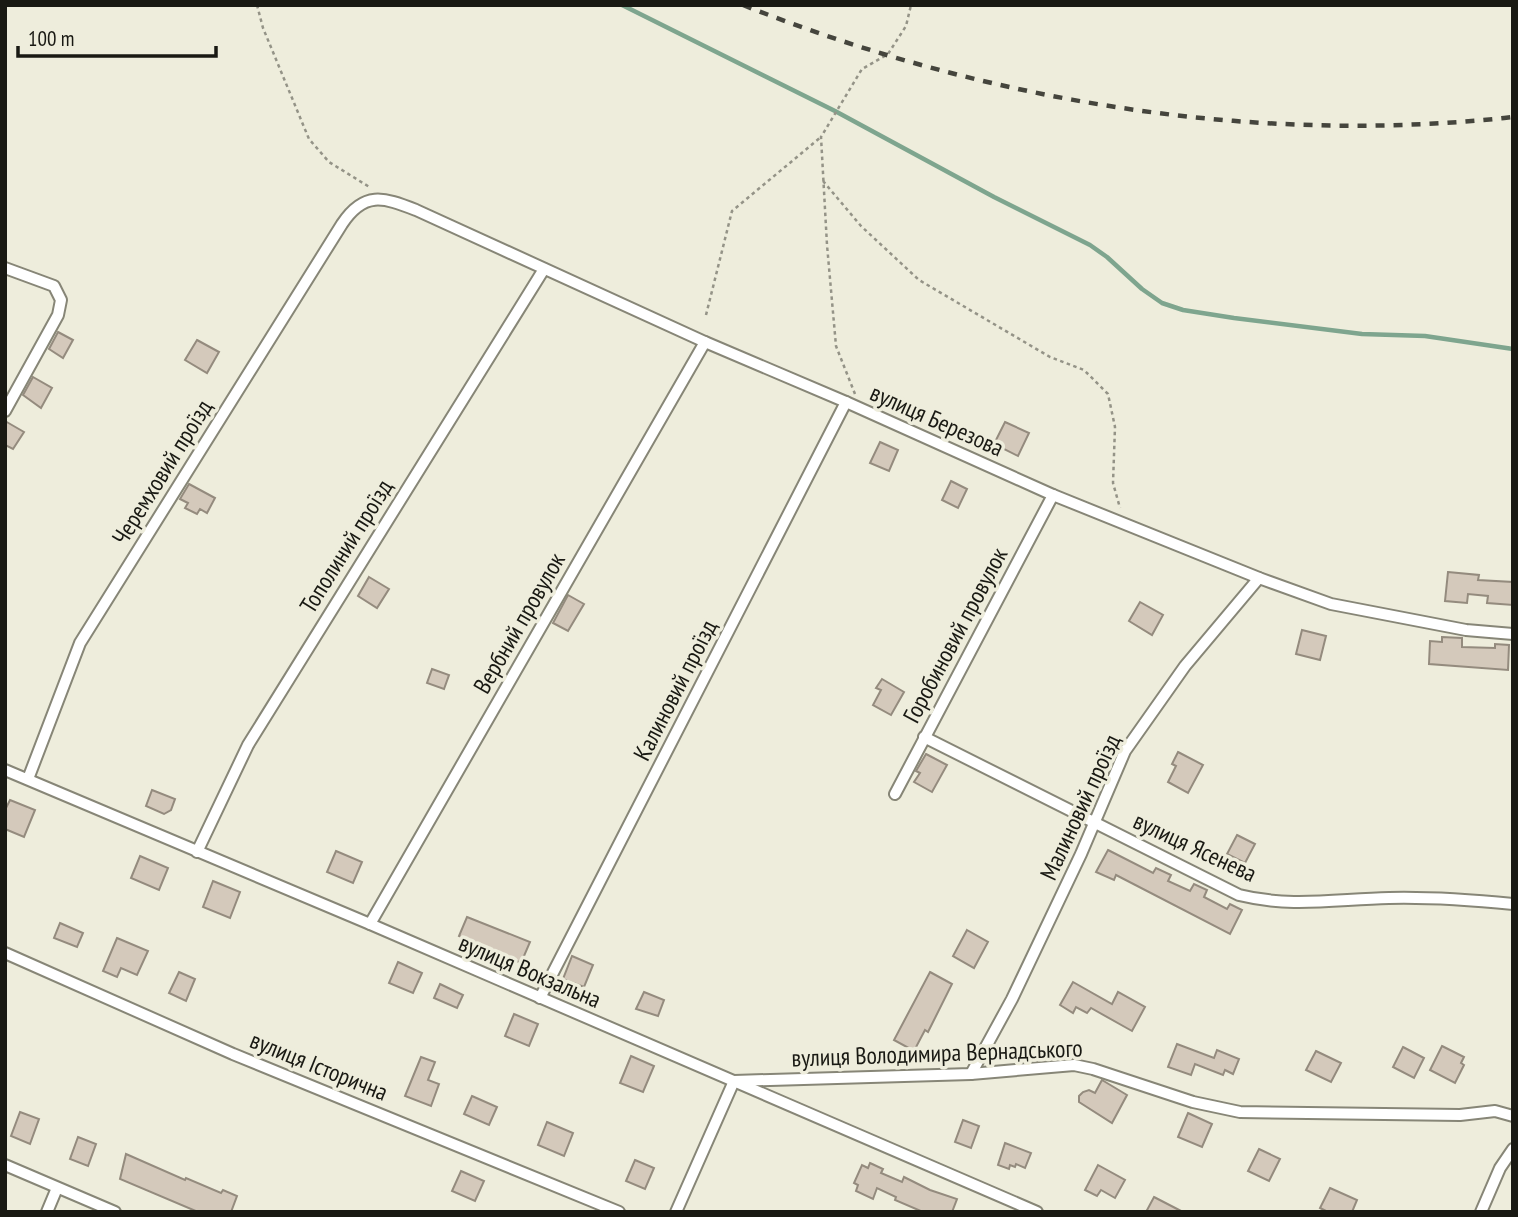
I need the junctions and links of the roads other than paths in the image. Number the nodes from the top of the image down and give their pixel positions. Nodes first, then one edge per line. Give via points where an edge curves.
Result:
1 (361, 203) joint
2 (5, 268) edge
3 (544, 269) junction
4 (705, 342) junction
5 (846, 402) junction
6 (5, 411) edge
7 (1053, 495) junction
8 (1259, 578) junction
9 (1513, 634) edge
10 (924, 737) junction
11 (5, 770) edge
12 (28, 779) junction
13 (895, 794) dead end
14 (1095, 822) junction
15 (197, 852) junction
16 (1513, 904) edge
17 (370, 924) junction
18 (5, 953) edge
19 (540, 998) junction
20 (971, 1074) junction
21 (734, 1080) junction
22 (1513, 1116) edge
23 (1513, 1149) edge
24 (5, 1165) edge
25 (57, 1188) junction
26 (47, 1212) edge
27 (114, 1212) edge
28 (619, 1212) edge
29 (676, 1212) edge
30 (1037, 1212) edge
31 (1481, 1212) edge

1 - 3 street, вулиця Березова via 375,198 392,200
1 - 12 street, Черемховий проїзд via 342,224 80,643
2 - 6 street via 54,286 61,300 58,315
3 - 4 street, вулиця Березова
3 - 15 street, Тополиний проїзд via 248,745
4 - 5 street, вулиця Березова
4 - 17 street, Вербний провулок
5 - 7 street, вулиця Березова
5 - 19 street, Калиновий проїзд
7 - 8 street, вулиця Березова
7 - 10 street, Горобиновий провулок
8 - 9 street, вулиця Березова via 1331,604 1466,630
8 - 14 street, Малиновий проїзд via 1185,666 1125,751
10 - 13 street, Горобиновий провулок
10 - 14 street, вулиця Ясенева
11 - 12 street, вулиця Вокзальна
12 - 15 street, вулиця Вокзальна
14 - 16 street, вулиця Ясенева via 1218,886 1258,900 1466,899
14 - 20 street, Малиновий проїзд via 1012,999
15 - 17 street, вулиця Вокзальна
17 - 19 street, вулиця Вокзальна
18 - 28 street, вулиця Історична via 233,1054
19 - 21 street, вулиця Вокзальна
20 - 21 street, вулиця Володимира Вернадського
20 - 22 street, вулиця Володимира Вернадського via 1074,1065 1240,1112 1460,1115 1495,1111
21 - 29 street
21 - 30 street, вулиця Вокзальна
23 - 31 street
24 - 25 street
25 - 26 street
25 - 27 street

